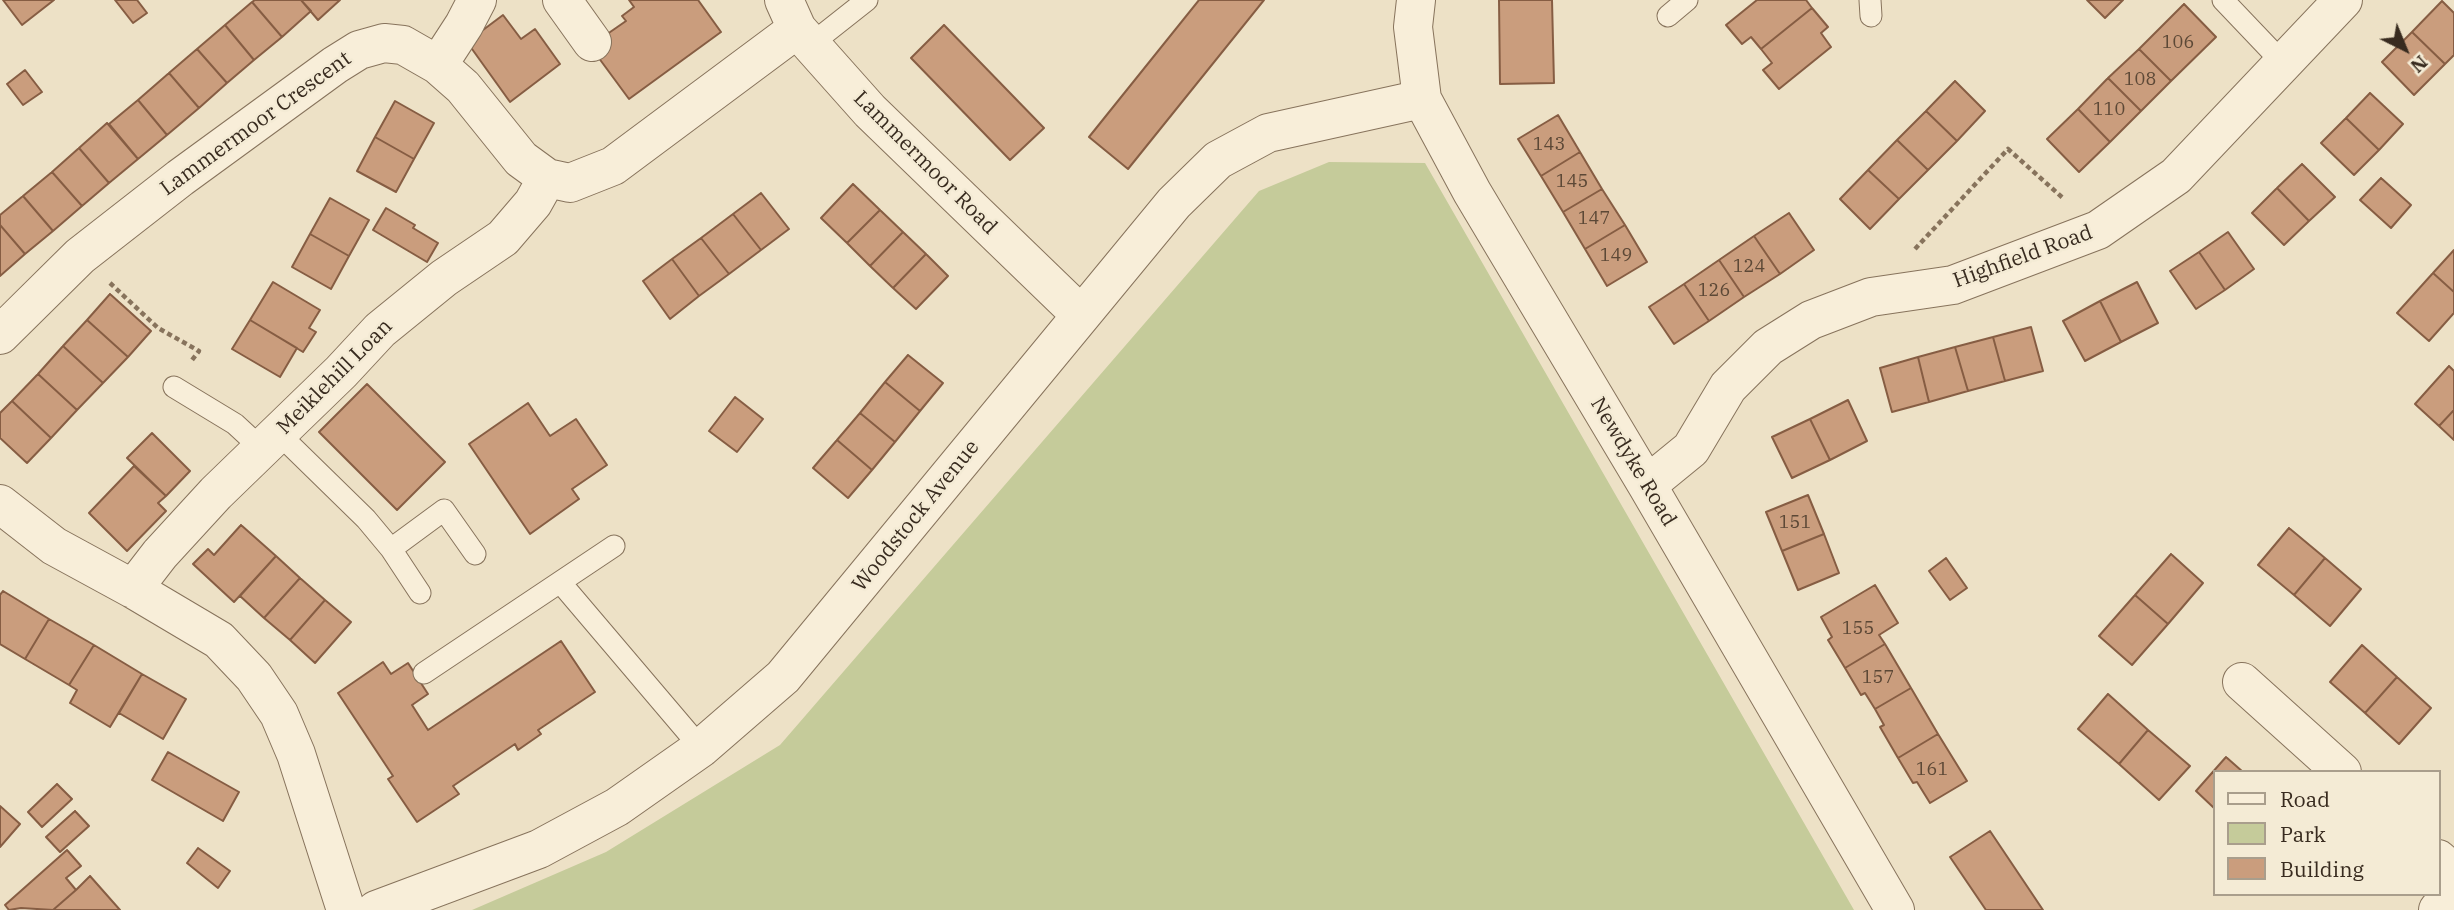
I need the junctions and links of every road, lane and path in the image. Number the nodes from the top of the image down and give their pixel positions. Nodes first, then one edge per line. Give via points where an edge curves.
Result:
1 (477, 0) edge
2 (562, 0) edge
3 (867, 0) edge
4 (1416, 0) edge
5 (1687, 0) edge
6 (2223, 0) edge
7 (2343, 0) edge
8 (1668, 16) dead end
9 (797, 25) edge
10 (592, 41) dead end
11 (2283, 62) junction
12 (438, 65) junction
13 (1422, 99) junction
14 (547, 178) junction
15 (2098, 230) junction
16 (80, 256) junction
17 (1871, 297) junction
18 (1081, 315) junction
19 (0, 335) edge
20 (174, 387) joint
21 (270, 441) junction
22 (1647, 485) junction
23 (0, 504) edge
24 (614, 546) dead end
25 (391, 549) junction
26 (475, 554) dead end
27 (561, 582) junction
28 (133, 589) junction
29 (420, 593) dead end
30 (424, 673) dead end
31 (2242, 682) dead end
32 (702, 748) junction
33 (2340, 770) edge
34 (2440, 861) edge
35 (2454, 873) edge
36 (2454, 891) edge
37 (346, 910) edge
38 (376, 910) edge
39 (1895, 910) edge
40 (2438, 910) edge

1 - 12 street
2 - 10 street
3 - 9 lane
4 - 13 street, Newdyke Road via 1413,27
5 - 8 lane
6 - 11 lane
7 - 11 street, Highfield Road
9 - 14 street via 613,166 570,183
9 - 18 street, Lammermoor Road via 870,111
11 - 15 street, Highfield Road via 2176,176
12 - 14 street, Lammermoor Crescent via 463,87 521,159
12 - 16 street, Lammermoor Crescent via 403,45 384,43 359,50
13 - 18 street, Woodstock Avenue via 1268,133 1218,160 1174,203
13 - 22 street, Newdyke Road via 1472,192
14 - 21 street, Meiklehill Loan via 503,238 380,330
15 - 17 street, Highfield Road via 1952,285
15 - 17 path via 2008,149
16 - 19 street, Lammermoor Crescent
16 - 20 path via 158,328 198,351
17 - 22 street, Highfield Road via 1811,320 1768,347 1728,387 1691,449
18 - 32 street, Woodstock Avenue via 783,677
20 - 21 lane
21 - 25 lane via 366,519
21 - 28 street, Meiklehill Loan via 216,493
22 - 39 street, Newdyke Road
23 - 28 street via 54,546
24 - 27 lane
25 - 26 lane via 444,510
25 - 29 lane
27 - 30 lane
27 - 32 lane
28 - 37 street via 219,640 254,677 279,715 296,754
31 - 33 street
32 - 38 street, Woodstock Avenue via 617,807 539,849
34 - 35 street
36 - 40 street

